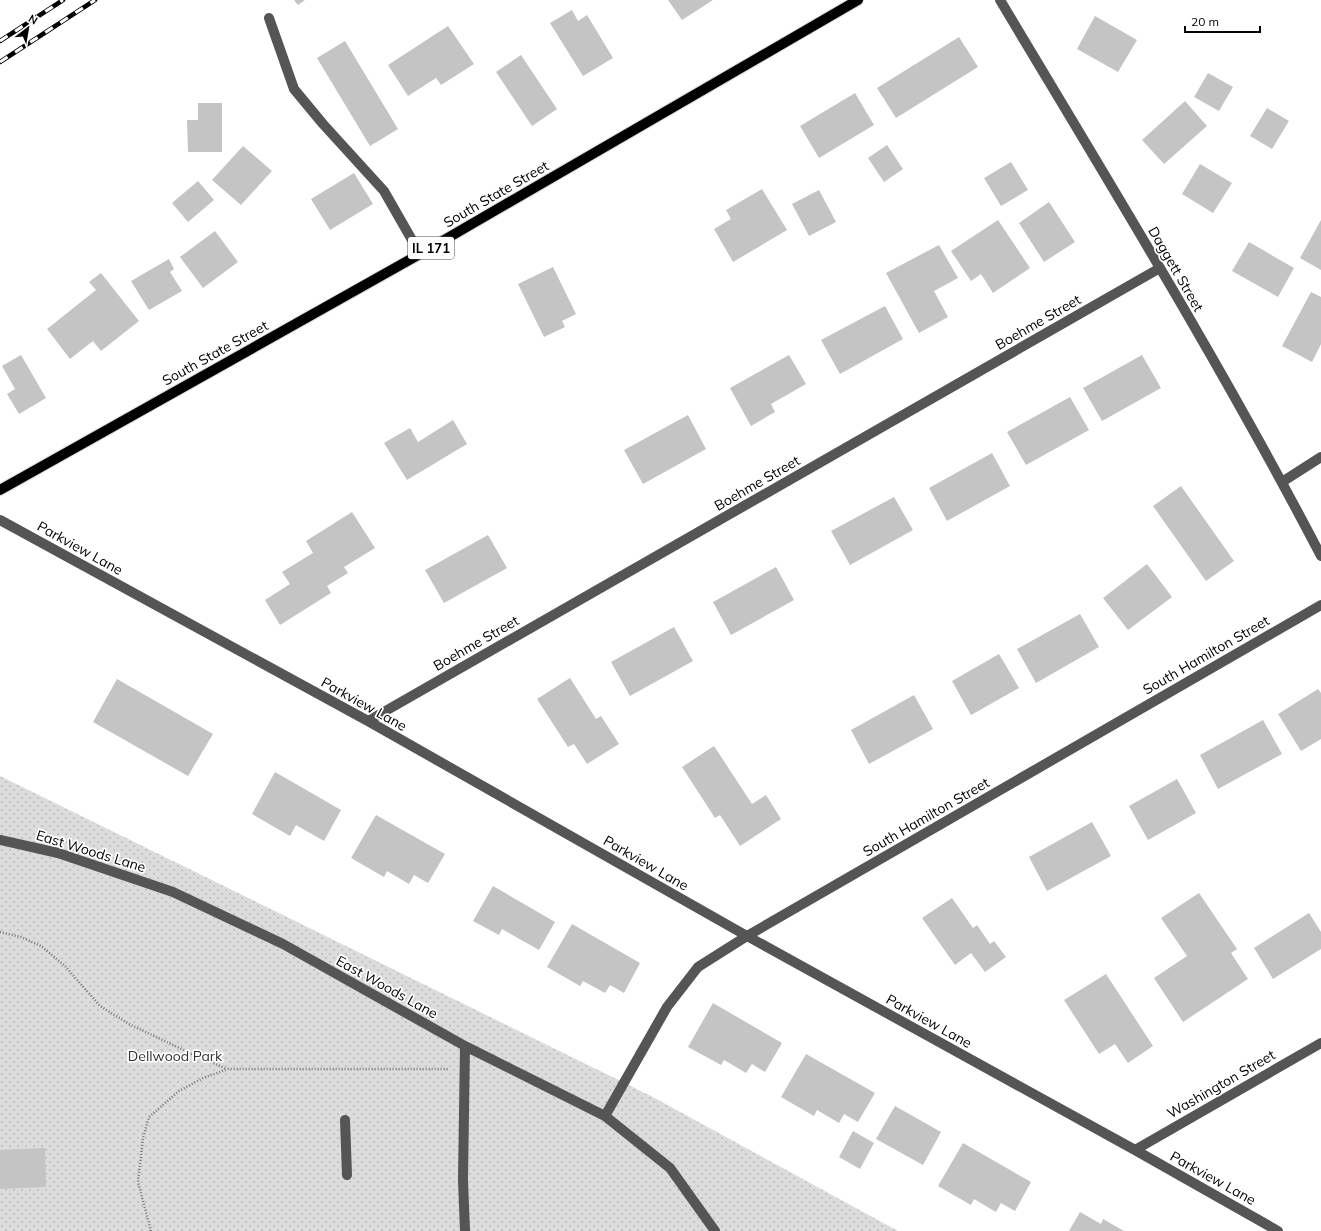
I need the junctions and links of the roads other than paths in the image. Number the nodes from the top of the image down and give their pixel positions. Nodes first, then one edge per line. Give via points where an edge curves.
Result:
1 (858, 0) edge
2 (1000, 0) edge
3 (269, 18) dead end
4 (420, 254) junction
5 (1160, 268) junction
6 (1321, 457) edge
7 (1282, 482) junction
8 (0, 490) edge
9 (0, 520) edge
10 (1321, 556) edge
11 (1321, 605) edge
12 (368, 721) junction
13 (0, 840) edge
14 (747, 936) junction
15 (1321, 1043) edge
16 (464, 1046) junction
17 (605, 1116) junction
18 (345, 1120) dead end
19 (1135, 1150) junction
20 (347, 1175) dead end
21 (466, 1231) edge
22 (715, 1231) edge
23 (1278, 1231) edge

1 - 4 main road, South State Street / IL 171
2 - 5 street, Daggett Street
3 - 4 street via 294,89 384,191
4 - 8 main road, South State Street / IL 171
5 - 7 street, Daggett Street
5 - 12 street, Boehme Street
6 - 7 street
7 - 10 street, Daggett Street
9 - 12 street, Parkview Lane
11 - 14 street, South Hamilton Street
12 - 14 street, Parkview Lane
13 - 16 street, East Woods Lane via 58,853 173,892 283,944
14 - 17 street, South Hamilton Street via 698,967 668,1007
14 - 19 street, Parkview Lane
15 - 19 street, Washington Street
16 - 17 street, East Woods Lane
16 - 21 street via 462,1180
17 - 22 street, East Woods Lane via 670,1168
18 - 20 street
19 - 23 street, Parkview Lane

